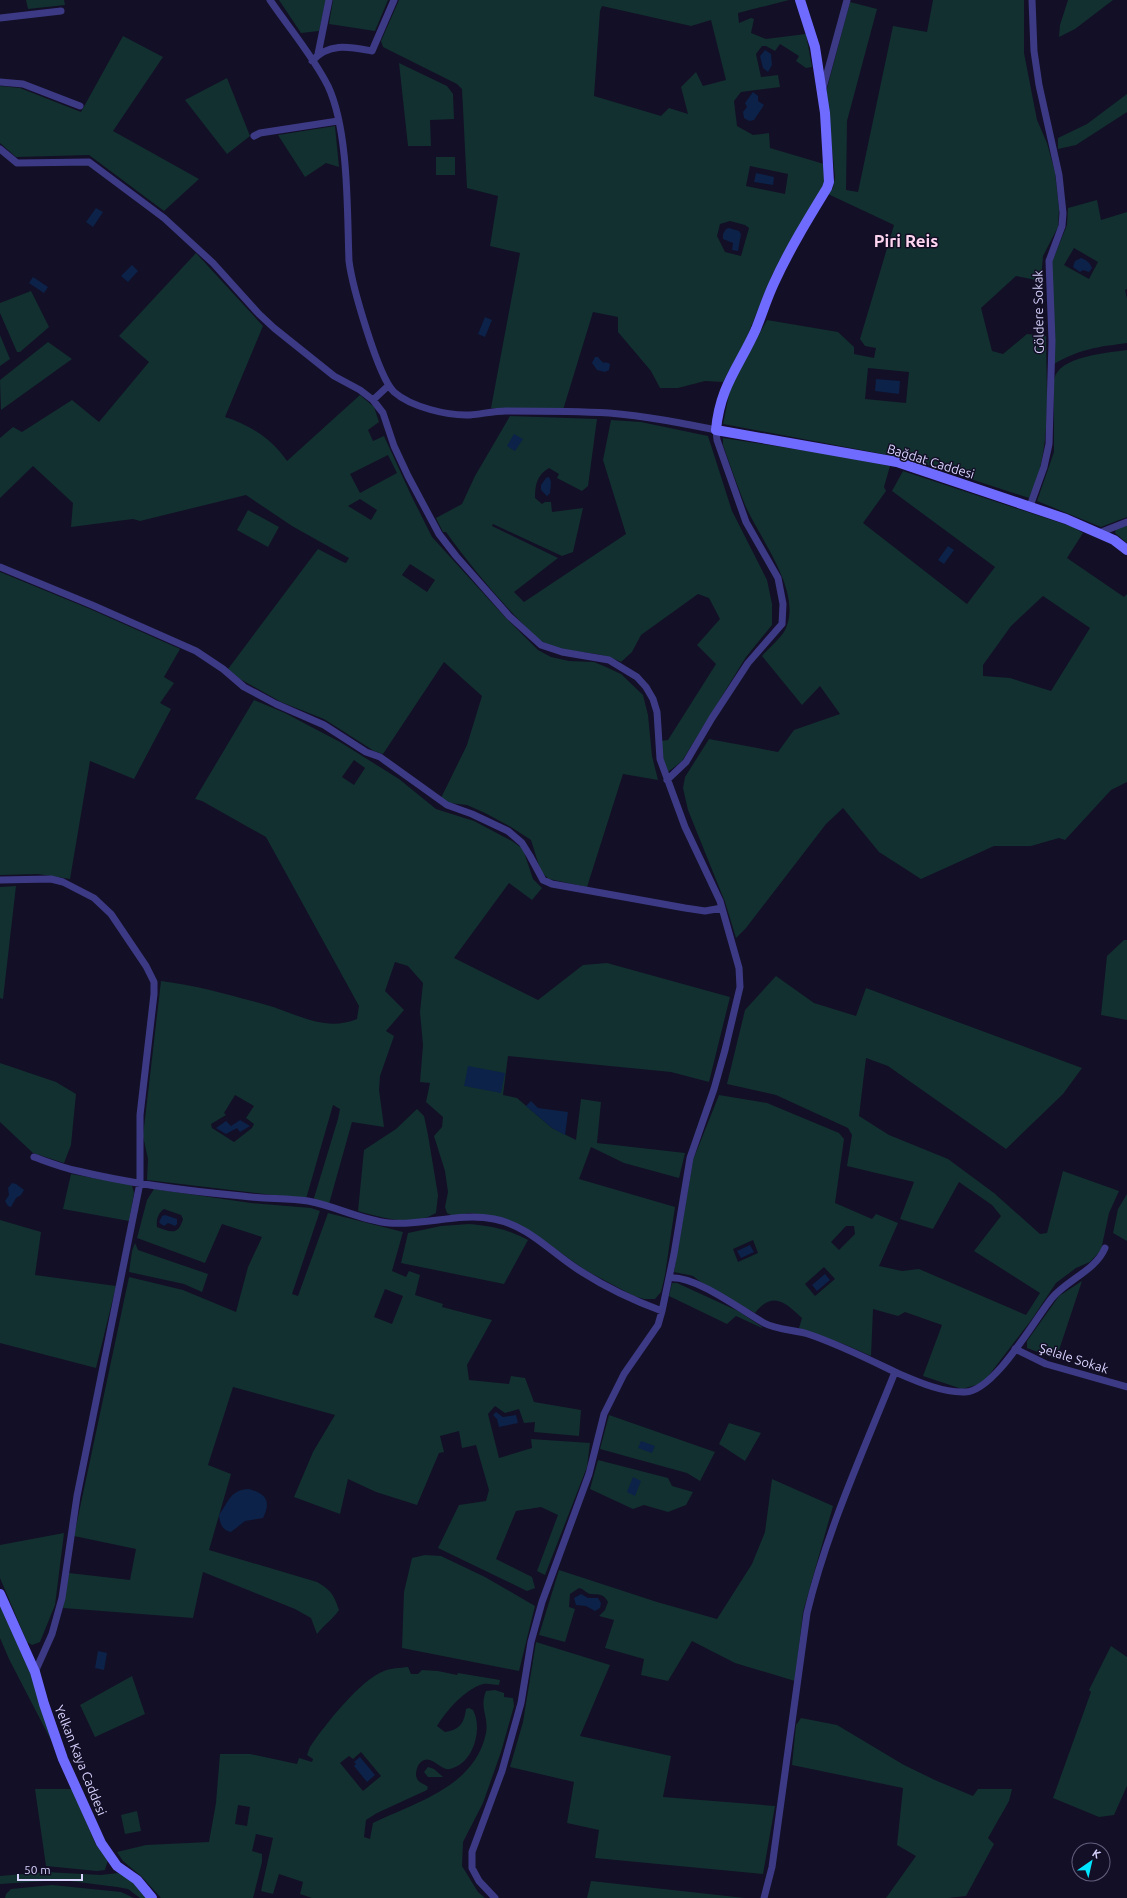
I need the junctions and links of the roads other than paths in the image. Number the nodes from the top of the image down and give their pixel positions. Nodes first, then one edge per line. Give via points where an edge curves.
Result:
1 (270, 0) edge
2 (329, 0) edge
3 (394, 0) edge
4 (800, 0) edge
5 (847, 0) edge
6 (1032, 0) edge
7 (61, 11) dead end
8 (0, 18) edge
9 (318, 54) junction
10 (312, 61) junction
11 (0, 82) edge
12 (822, 92) junction
13 (80, 106) dead end
14 (338, 121) junction
15 (254, 136) dead end
16 (0, 149) edge
17 (388, 386) junction
18 (373, 400) junction
19 (716, 430) junction
20 (1030, 506) junction
21 (1127, 522) edge
22 (1099, 533) junction
23 (1127, 550) edge
24 (0, 567) edge
25 (667, 780) junction
26 (0, 880) edge
27 (722, 908) junction
28 (34, 1157) dead end
29 (140, 1183) junction
30 (1105, 1248) dead end
31 (669, 1278) junction
32 (662, 1311) junction
33 (1015, 1349) junction
34 (895, 1372) junction
35 (1127, 1387) edge
36 (0, 1594) edge
37 (36, 1672) junction
38 (152, 1898) edge
39 (496, 1898) edge
40 (764, 1898) edge

1 - 10 street
2 - 9 street
3 - 9 street via 372,51 349,47 325,49
4 - 12 street via 814,47
5 - 12 street
6 - 20 street, Göldere Sokak via 1034,51 1059,175 1063,213 1062,226 1049,261 1052,341 1049,444 1042,474
7 - 8 street
9 - 10 street
10 - 14 street via 333,98
11 - 13 street via 23,84
12 - 19 street via 828,151 827,188 792,246 756,328 725,388
14 - 15 street
14 - 17 street via 342,144 351,280
16 - 18 street via 17,163 88,162 164,218 213,263 258,314 274,328 334,376
17 - 18 street
17 - 19 street via 404,399 444,413 607,413 644,416
18 - 25 street via 383,413 394,446 439,534 509,616 541,645 562,652 609,660 638,678 646,687 654,699 657,712 660,759
19 - 20 street, Bağdat Caddesi via 897,462
19 - 25 street via 717,440 746,522 778,578 783,604 782,624 748,663 686,762
20 - 22 street, Bağdat Caddesi
21 - 22 street
22 - 23 street, Bağdat Caddesi
24 - 27 street via 92,604 196,651 244,687 324,725 366,752 380,757 447,805 508,832 522,844 543,880 685,908 705,911
25 - 27 street via 685,827
26 - 29 street via 51,878 94,898 112,914 154,982 140,1115
27 - 31 street via 739,968 740,987 720,1070 690,1158
28 - 29 street via 77,1171
29 - 32 street via 210,1193 309,1202 361,1218 390,1223 470,1216 494,1219 513,1224 581,1272
29 - 37 street via 77,1496 62,1598 52,1634
30 - 33 street via 1096,1261 1063,1286 1052,1298
31 - 32 street
31 - 34 street via 691,1281 766,1324 807,1334 843,1347
32 - 39 street via 658,1325 624,1374 604,1414 589,1474 542,1602 531,1642 521,1703 504,1765 472,1852 472,1868 479,1881
33 - 34 street via 984,1385 966,1392 948,1390
33 - 35 street, Şelale Sokak via 1046,1364
34 - 40 street via 844,1494 812,1593 772,1867
36 - 37 street, Yelkan Kaya Caddesi
37 - 38 street, Yelkan Kaya Caddesi via 63,1759 101,1843 117,1866 137,1880

